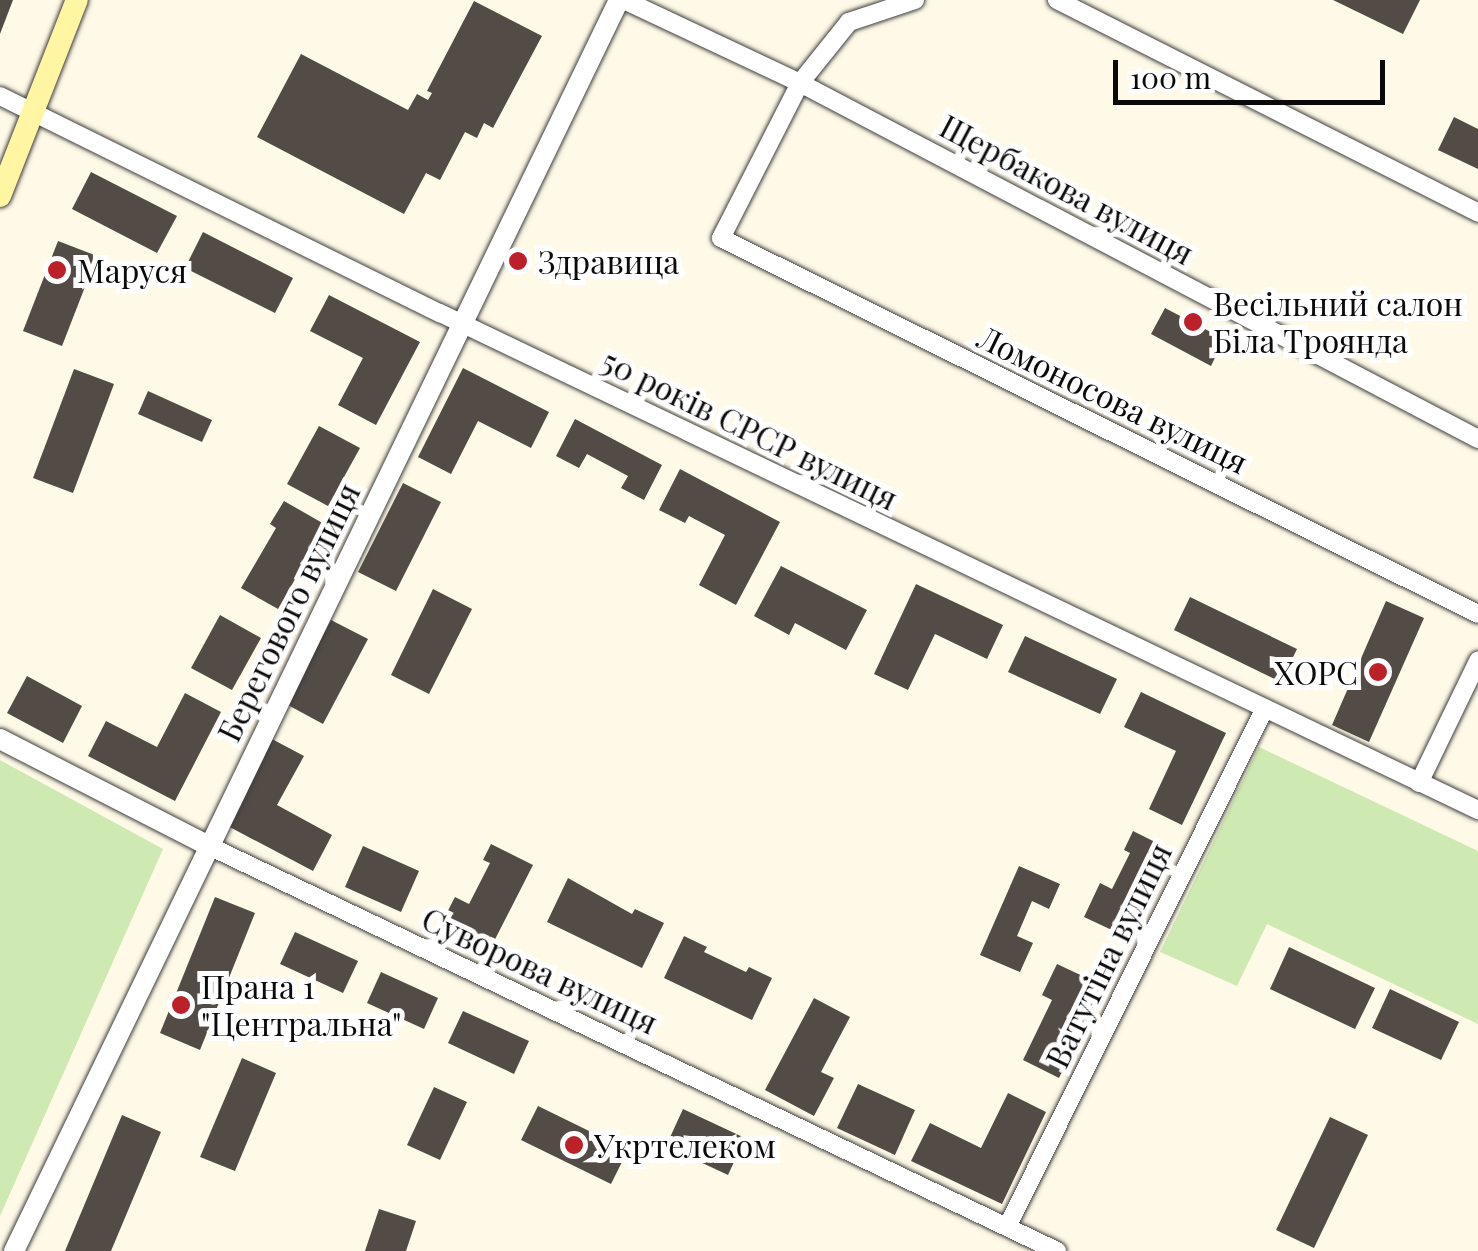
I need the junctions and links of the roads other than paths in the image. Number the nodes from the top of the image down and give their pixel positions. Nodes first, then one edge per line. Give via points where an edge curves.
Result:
1 (77, 0) edge
2 (622, 0) edge
3 (915, 0) edge
4 (1057, 0) edge
5 (800, 83) junction
6 (0, 96) edge
7 (33, 113) junction
8 (0, 196) edge
9 (1478, 213) edge
10 (462, 323) junction
11 (1478, 439) edge
12 (1478, 614) edge
13 (1478, 660) edge
14 (1264, 710) junction
15 (0, 739) edge
16 (1418, 783) junction
17 (1478, 810) edge
18 (208, 846) junction
19 (1007, 1227) junction
20 (14, 1251) edge
21 (1057, 1251) edge

1 - 7 main road
2 - 5 street, Щербакова вулиця
2 - 10 street, Берегового вулиця
3 - 5 street via 849,22
4 - 9 street
5 - 11 street, Щербакова вулиця
5 - 12 street, Ломоносова вулиця via 721,238
6 - 7 street, 50 років СРСР вулиця
7 - 8 main road
7 - 10 street, 50 років СРСР вулиця
10 - 14 street, 50 років СРСР вулиця
10 - 18 street, Берегового вулиця
13 - 16 street
14 - 16 street, 50 років СРСР вулиця
14 - 19 street, Ватутіна вулиця
15 - 18 street, Суворова вулиця
16 - 17 street, 50 років СРСР вулиця
18 - 19 street, Суворова вулиця
18 - 20 street, Берегового вулиця
19 - 21 street, Суворова вулиця

